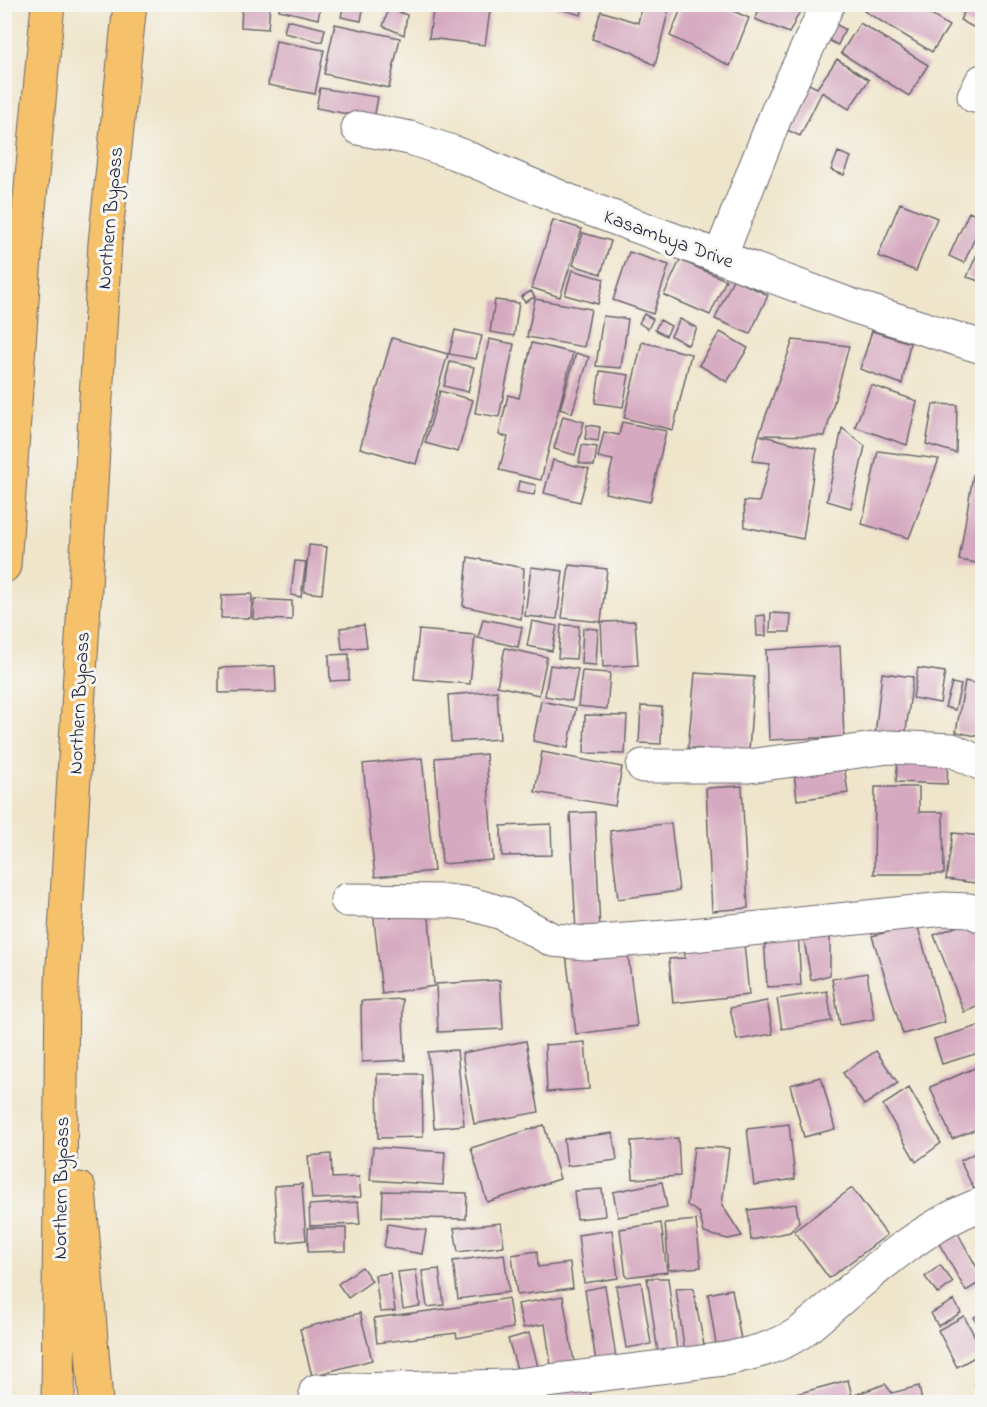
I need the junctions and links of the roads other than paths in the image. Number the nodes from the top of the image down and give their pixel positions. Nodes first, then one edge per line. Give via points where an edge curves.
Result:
1 (48, 4) edge
2 (130, 4) edge
3 (828, 4) edge
4 (358, 128) dead end
5 (720, 256) junction
6 (982, 347) edge
7 (4, 566) edge
8 (982, 764) edge
9 (643, 766) dead end
10 (346, 900) dead end
11 (982, 916) edge
12 (62, 983) junction
13 (982, 1204) edge
14 (316, 1391) dead end
15 (58, 1402) edge
16 (96, 1402) edge

1 - 7 highway via 26,241
2 - 12 highway, Northern Bypass via 105,243
3 - 5 street via 778,110
4 - 5 street, Kasambya Drive via 443,149 574,203
5 - 6 street, Kasambya Drive via 854,306
8 - 9 street via 952,750 889,747 749,766
10 - 11 street via 471,904 502,913 548,938 567,943 944,909 969,910
12 - 15 highway, Northern Bypass
12 - 16 highway
13 - 14 street via 913,1240 785,1343 756,1352 508,1386

